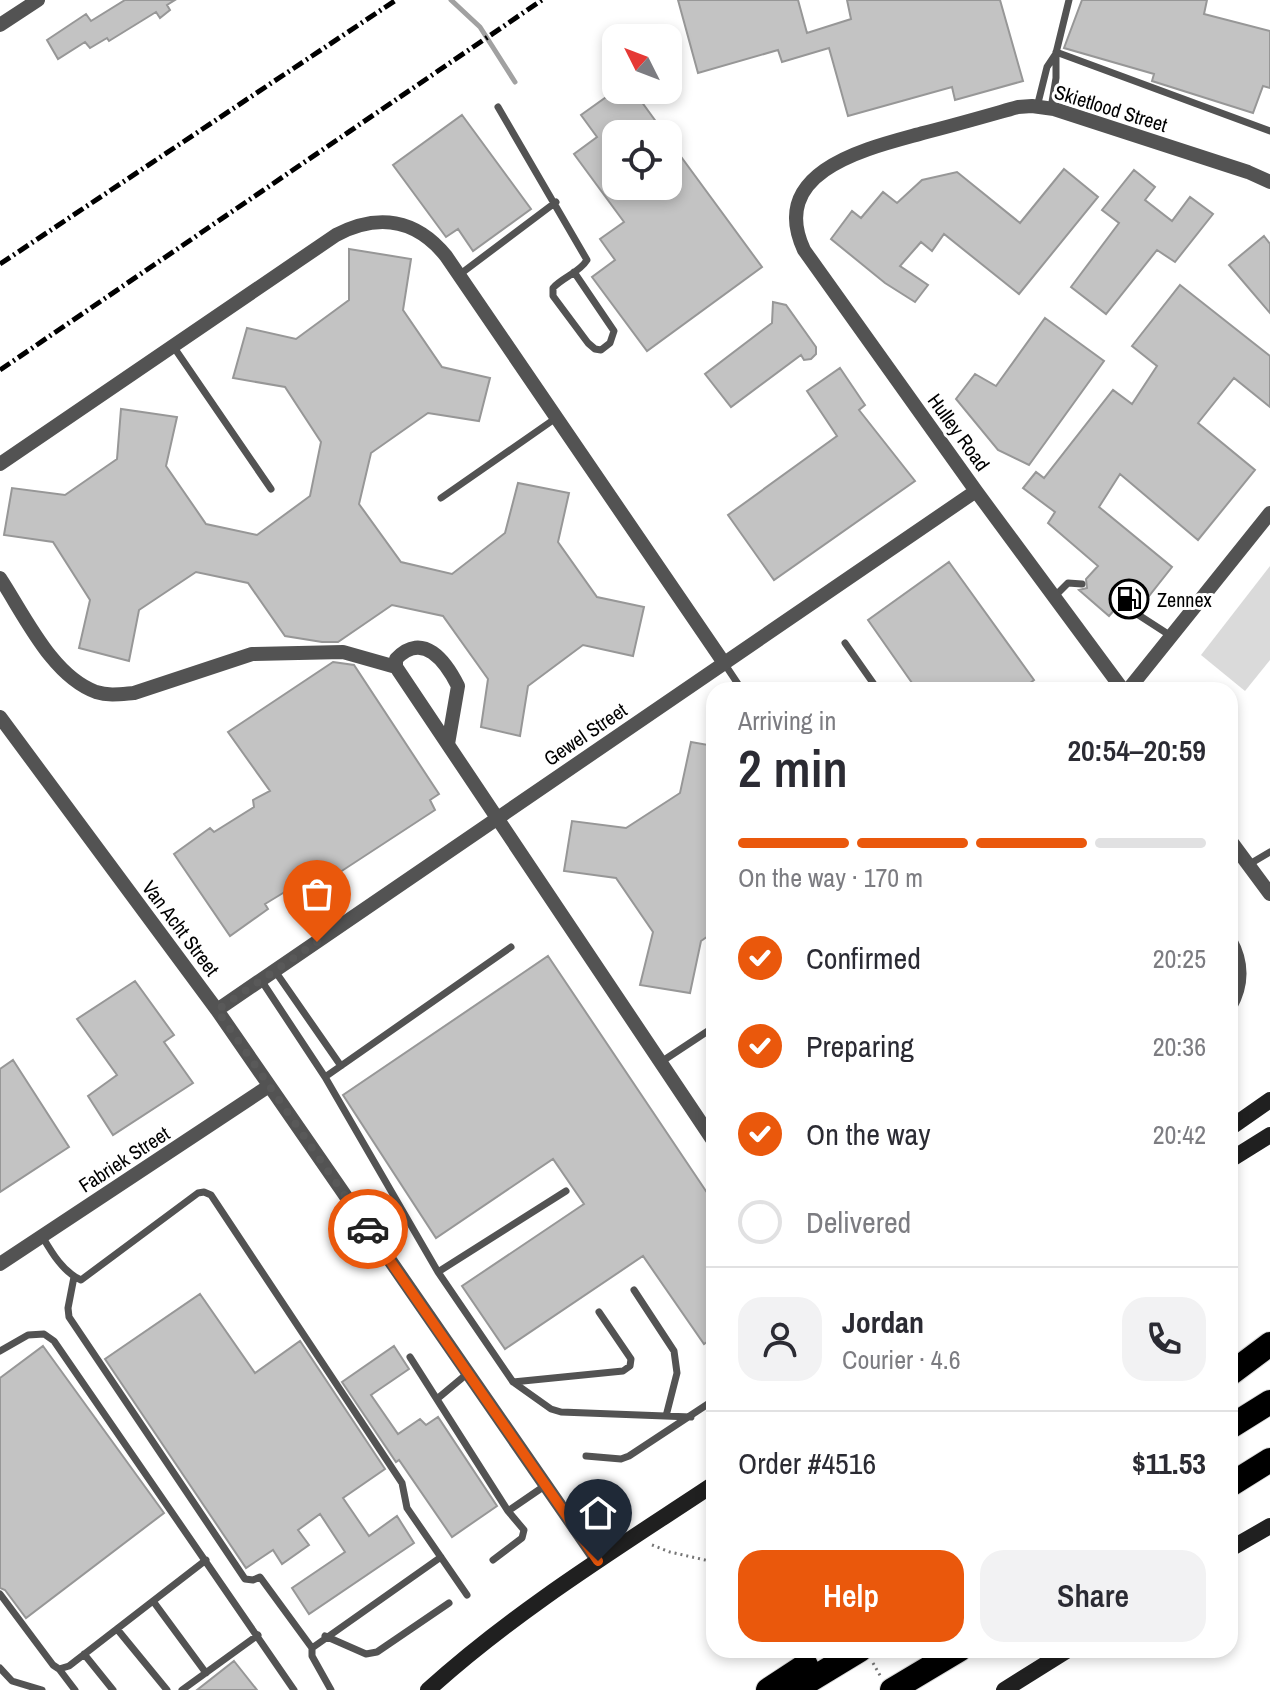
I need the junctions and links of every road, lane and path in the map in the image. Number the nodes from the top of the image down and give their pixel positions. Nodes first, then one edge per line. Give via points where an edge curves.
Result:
1 (38, 0) edge
2 (1069, 0) edge
3 (0, 25) edge
4 (1056, 53) junction
5 (498, 107) dead end
6 (1044, 107) junction
7 (1270, 131) edge
8 (1270, 182) edge
9 (808, 187) joint
10 (556, 202) junction
11 (574, 272) junction
12 (459, 275) junction
13 (173, 346) junction
14 (556, 418) junction
15 (0, 464) edge
16 (271, 489) dead end
17 (976, 491) junction
18 (441, 498) dead end
19 (1270, 513) edge
20 (0, 578) edge
21 (1082, 584) dead end
22 (1054, 597) junction
23 (1120, 603) dead end
24 (1171, 636) junction
25 (845, 643) dead end
26 (724, 663) junction
27 (396, 667) junction
28 (737, 682) edge
29 (872, 682) edge
30 (1119, 682) edge
31 (1132, 682) edge
32 (0, 717) edge
33 (448, 744) junction
34 (498, 817) junction
35 (1238, 851) edge
36 (1270, 852) edge
37 (1248, 865) junction
38 (1270, 894) edge
39 (511, 947) dead end
40 (1238, 958) edge
41 (275, 971) junction
42 (261, 980) junction
43 (1238, 987) edge
44 (217, 1010) junction
45 (706, 1032) edge
46 (661, 1062) junction
47 (341, 1066) junction
48 (325, 1077) junction
49 (269, 1086) junction
50 (1270, 1100) edge
51 (1238, 1122) edge
52 (706, 1130) edge
53 (1270, 1135) edge
54 (1238, 1155) edge
55 (566, 1191) dead end
56 (42, 1236) junction
57 (0, 1264) edge
58 (438, 1272) junction
59 (74, 1277) junction
60 (634, 1290) dead end
61 (599, 1312) dead end
62 (1270, 1344) edge
63 (0, 1351) edge
64 (410, 1357) dead end
65 (1238, 1368) edge
66 (468, 1373) junction
67 (513, 1382) junction
68 (437, 1399) junction
69 (1270, 1402) edge
70 (706, 1406) edge
71 (666, 1416) junction
72 (691, 1417) junction
73 (1238, 1422) edge
74 (586, 1456) dead end
75 (1270, 1460) edge
76 (1238, 1480) edge
77 (546, 1485) junction
78 (706, 1489) edge
79 (508, 1511) junction
80 (1270, 1526) edge
81 (635, 1537) junction
82 (1238, 1544) edge
83 (441, 1557) junction
84 (206, 1560) junction
85 (493, 1560) dead end
86 (706, 1560) edge
87 (598, 1561) junction
88 (0, 1594) edge
89 (467, 1595) dead end
90 (153, 1601) junction
91 (449, 1603) dead end
92 (117, 1629) junction
93 (258, 1635) junction
94 (325, 1636) junction
95 (312, 1648) junction
96 (84, 1654) junction
97 (817, 1658) edge
98 (859, 1658) edge
99 (867, 1658) edge
100 (943, 1658) edge
101 (1056, 1658) edge
102 (0, 1668) edge
103 (59, 1669) junction
104 (206, 1673) junction
105 (888, 1685) edge
106 (1010, 1689) edge
107 (42, 1690) edge
108 (75, 1690) edge
109 (113, 1690) edge
110 (167, 1690) edge
111 (182, 1690) edge
112 (294, 1690) edge
113 (331, 1690) edge
114 (428, 1690) edge
115 (768, 1690) edge
116 (794, 1690) edge

1 - 3 street
2 - 4 lane
4 - 6 lane via 1056,78
4 - 6 lane via 1047,67
4 - 7 lane
5 - 10 lane
6 - 8 street, Skietlood Street
6 - 9 street, Skietlood Street via 1018,107 861,151 828,167
9 - 17 street, Hulley Road via 796,222 804,250
10 - 11 lane via 587,260
10 - 12 lane
11 - 11 lane via 553,288 553,296 588,343 601,350 614,331
12 - 13 street via 438,246 417,230 390,222 360,225 336,235
12 - 14 street
13 - 15 street
13 - 16 lane
14 - 18 lane
14 - 26 street
17 - 22 street, Hulley Road
17 - 26 street, Gewel Street
19 - 24 street
20 - 27 street via 58,667 97,692 134,693 252,654 343,652
21 - 22 lane via 1068,583
22 - 30 street, Hulley Road
23 - 24 lane
24 - 31 street
25 - 29 lane
26 - 28 lane
26 - 34 street, Gewel Street
27 - 33 street
27 - 33 street via 404,652 423,648 435,653 456,682
32 - 44 street, Van Acht Street
33 - 34 street
34 - 41 street, Gewel Street
34 - 46 street
35 - 37 street
36 - 37 lane
37 - 38 street
39 - 47 lane
40 - 43 street
41 - 42 street, Gewel Street
41 - 47 lane
42 - 44 street, Gewel Street
42 - 48 lane
44 - 49 street, Van Acht Street
45 - 46 lane
46 - 52 street
47 - 48 lane
48 - 58 lane
49 - 56 street, Fabriek Street
49 - 66 street, Van Acht Street
50 - 51 main road
53 - 54 main road
55 - 58 lane
56 - 57 street, Fabriek Street
56 - 59 lane
58 - 67 lane
59 - 83 lane via 87,1277 198,1193 211,1195 402,1483 407,1508
59 - 95 lane via 69,1317 245,1579 260,1577
60 - 71 lane via 674,1351 677,1373
61 - 67 lane via 631,1359 630,1366 623,1371
62 - 65 highway
63 - 84 lane via 28,1335 44,1334 54,1341
64 - 68 lane
66 - 68 lane
66 - 77 street, Van Acht Street
67 - 71 lane via 561,1412
68 - 79 lane
69 - 73 highway
70 - 72 lane
71 - 72 lane
72 - 74 lane via 621,1459
75 - 76 highway
77 - 79 lane
77 - 87 street, Van Acht Street
78 - 81 main road
79 - 85 lane via 525,1534
80 - 82 main road
81 - 86 path
81 - 87 main road
83 - 89 lane
83 - 94 lane
84 - 90 lane
84 - 93 lane
87 - 114 main road
88 - 103 lane
90 - 92 lane
90 - 104 lane
91 - 94 lane via 377,1652 366,1654
92 - 96 lane
92 - 110 lane
93 - 104 lane
93 - 112 lane
94 - 95 lane
95 - 113 lane
96 - 103 lane
96 - 109 lane
97 - 115 highway
98 - 116 highway
99 - 105 path
100 - 105 highway
101 - 106 main road
102 - 107 lane via 12,1681
103 - 108 lane
104 - 111 lane

